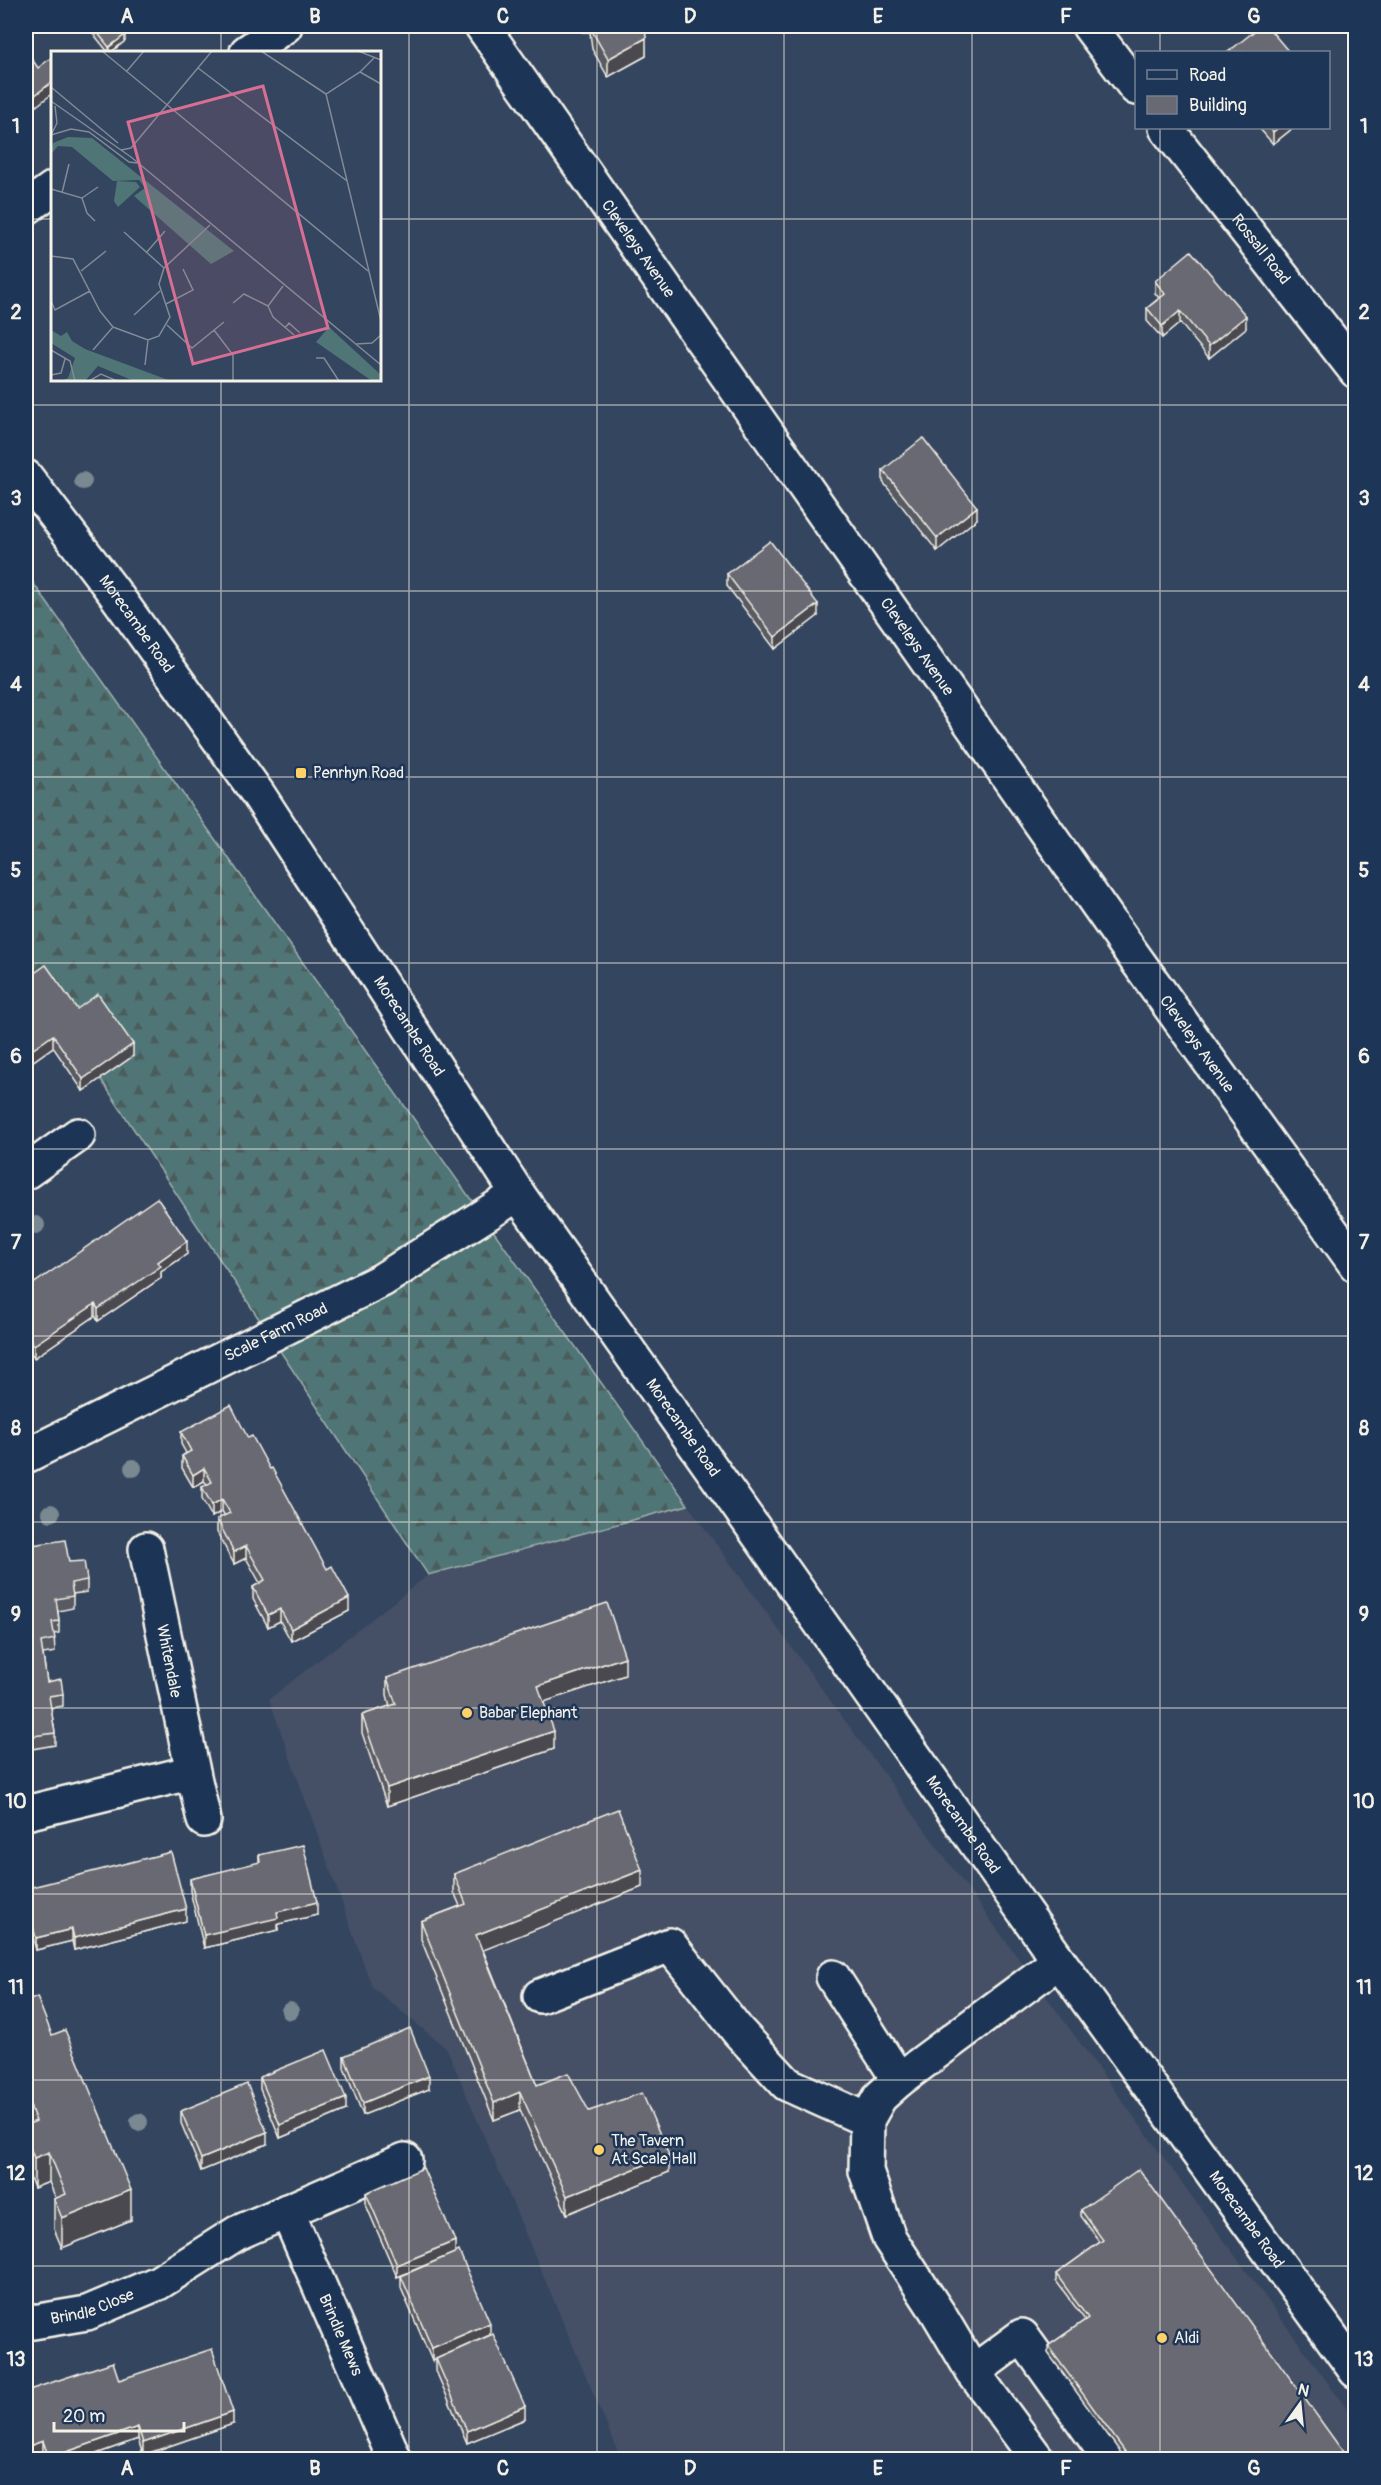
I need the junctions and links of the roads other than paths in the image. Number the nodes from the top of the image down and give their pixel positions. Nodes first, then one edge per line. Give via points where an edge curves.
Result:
1 (285, 26) edge
2 (482, 26) edge
3 (1089, 26) edge
4 (248, 51) edge
5 (1135, 85) edge
6 (1167, 129) edge
7 (51, 190) edge
8 (26, 208) edge
9 (1356, 371) edge
10 (26, 477) edge
11 (78, 1135) dead end
12 (26, 1172) edge
13 (518, 1194) junction
14 (1356, 1265) edge
15 (26, 1456) edge
16 (146, 1549) dead end
17 (193, 1772) junction
18 (26, 1813) edge
19 (204, 1820) dead end
20 (1059, 1961) junction
21 (833, 1977) dead end
22 (540, 1996) dead end
23 (900, 2080) junction
24 (867, 2120) junction
25 (405, 2160) dead end
26 (287, 2211) junction
27 (26, 2319) edge
28 (1356, 2371) edge
29 (973, 2372) junction
30 (1108, 2458) dead end
31 (395, 2460) edge
32 (1038, 2460) edge

1 - 4 street
2 - 14 street, Cleveleys Avenue via 1119,935
3 - 5 street
6 - 9 street, Rossall Road
7 - 8 street
10 - 13 street, Morecambe Road via 258,794
11 - 12 street
13 - 15 street, Scale Farm Road via 382,1280
13 - 20 street, Morecambe Road
16 - 17 street, Whitendale
17 - 18 street
17 - 19 street, Whitendale
20 - 23 street
20 - 28 street, Morecambe Road
21 - 23 street
22 - 24 street via 670,1945 738,2031 787,2084
23 - 24 street via 880,2097
24 - 29 street via 866,2171 889,2238
25 - 26 street
26 - 27 street, Brindle Close via 237,2233 158,2283 87,2313 33,2322
26 - 31 street, Brindle Mews
29 - 30 street via 1022,2336
29 - 32 street

